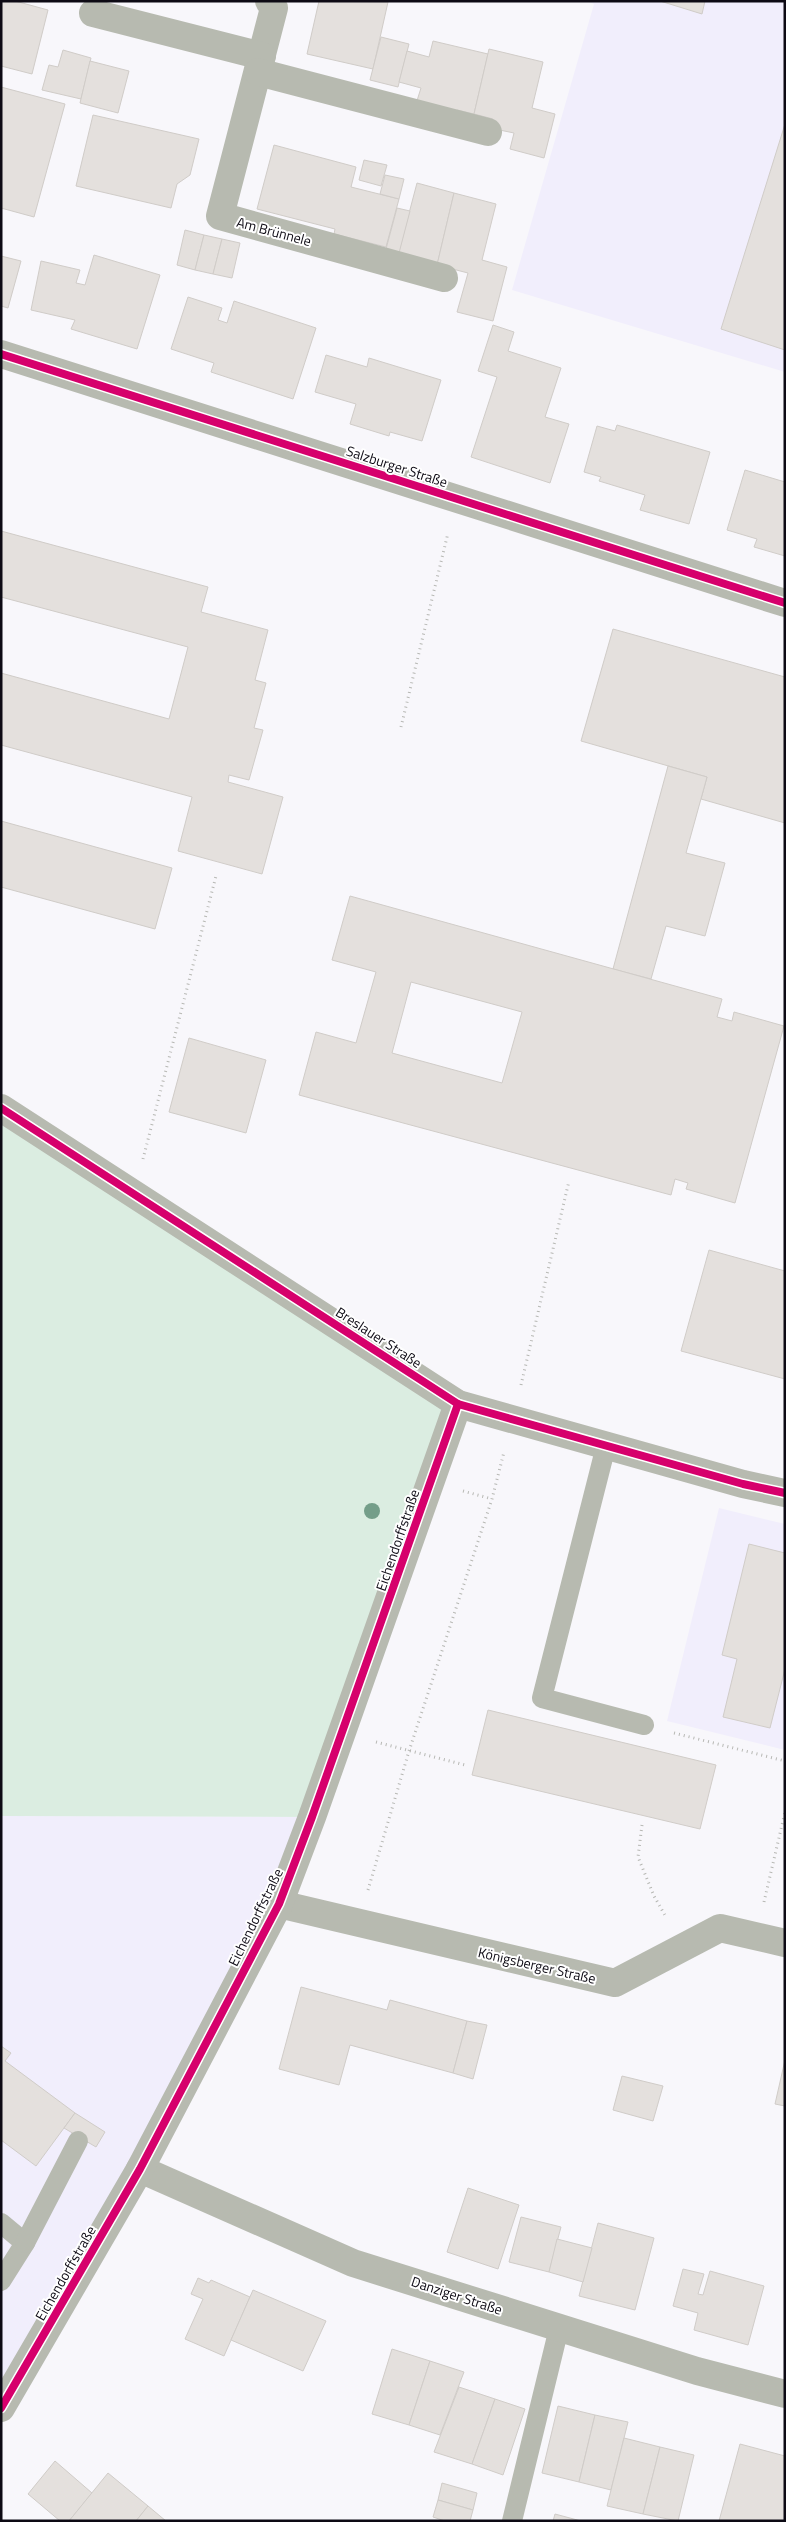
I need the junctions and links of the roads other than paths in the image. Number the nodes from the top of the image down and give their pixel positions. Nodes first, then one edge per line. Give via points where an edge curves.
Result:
1 (269, 1) edge
2 (93, 13) dead end
3 (260, 64) junction
4 (488, 132) dead end
5 (444, 278) dead end
6 (1, 354) edge
7 (785, 603) edge
8 (1, 1108) edge
9 (458, 1404) junction
10 (606, 1446) junction
11 (785, 1493) edge
12 (644, 1725) road end
13 (279, 1904) junction
14 (785, 1943) edge
15 (78, 2141) dead end
16 (140, 2169) junction
17 (1, 2223) edge
18 (25, 2243) junction
19 (1, 2281) edge
20 (559, 2328) junction
21 (785, 2394) edge
22 (1, 2408) edge
23 (512, 2521) edge

1 - 3 street, Am Brünnele via 274,8
2 - 3 street
3 - 4 street
3 - 5 street, Am Brünnele via 220,216
6 - 7 street, Salzburger Straße
8 - 9 street, Breslauer Straße
9 - 10 street, Breslauer Straße
9 - 13 street, Eichendorffstraße
10 - 11 street, Breslauer Straße
10 - 12 lane via 542,1698
13 - 14 street, Königsberger Straße via 615,1983 720,1928
13 - 16 street, Eichendorffstraße
15 - 18 lane
16 - 20 street, Danziger Straße via 353,2263
16 - 22 street, Eichendorffstraße
17 - 18 lane
18 - 19 lane
20 - 21 street, Danziger Straße via 697,2371
20 - 23 lane

